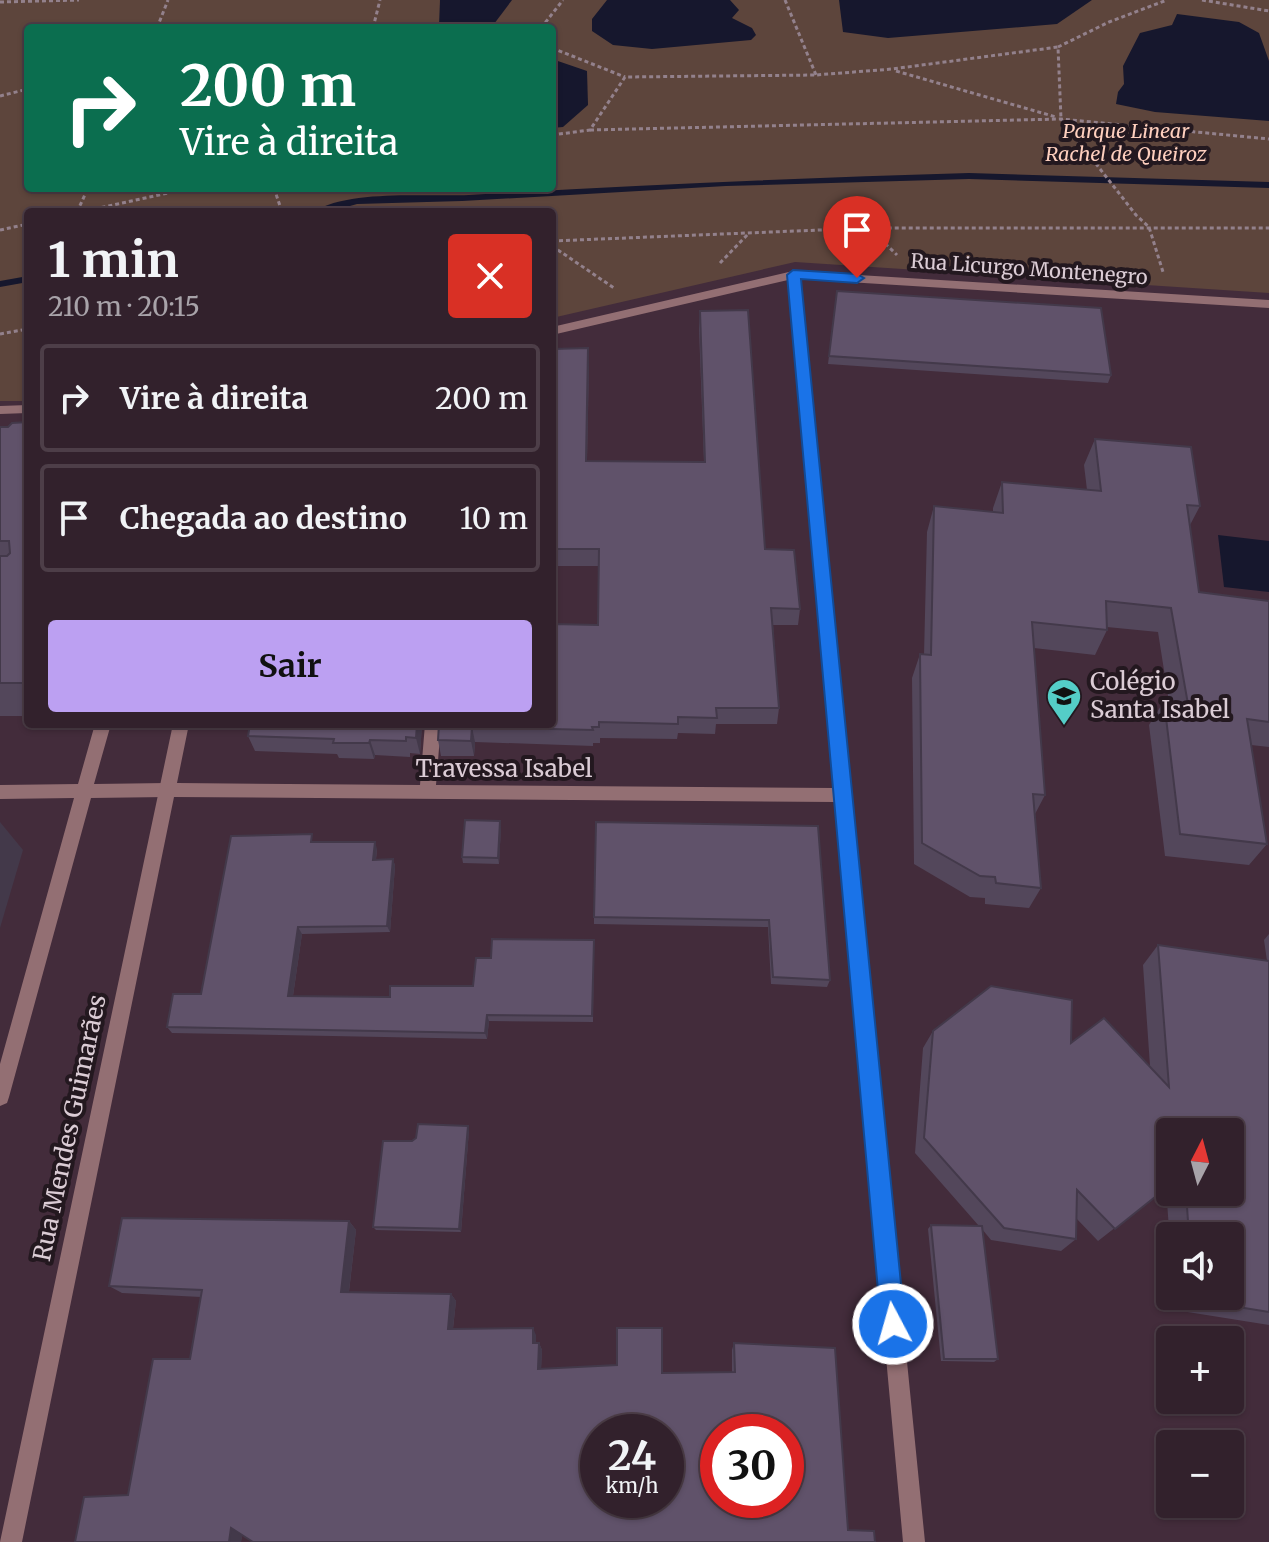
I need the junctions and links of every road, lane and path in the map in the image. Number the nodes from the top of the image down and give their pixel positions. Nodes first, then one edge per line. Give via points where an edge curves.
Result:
1 (79, 0) edge
2 (168, 0) edge
3 (380, 0) edge
4 (563, 0) edge
5 (785, 0) edge
6 (1167, 0) edge
7 (1202, 0) edge
8 (0, 2) edge
9 (1268, 11) edge
10 (159, 24) edge
11 (374, 24) edge
12 (544, 24) edge
13 (1058, 47) junction
14 (556, 50) edge
15 (892, 69) junction
16 (816, 75) junction
17 (625, 77) junction
18 (24, 90) edge
19 (0, 96) edge
20 (1061, 119) junction
21 (590, 130) junction
22 (556, 134) edge
23 (1269, 139) edge
24 (172, 192) edge
25 (98, 208) edge
26 (24, 225) edge
27 (1149, 227) junction
28 (869, 228) junction
29 (1269, 228) edge
30 (0, 230) edge
31 (749, 233) junction
32 (556, 244) edge
33 (556, 247) edge
34 (904, 263) dead end
35 (719, 265) dead end
36 (793, 275) junction
37 (1165, 279) dead end
38 (624, 294) dead end
39 (1269, 304) edge
40 (24, 330) edge
41 (556, 330) edge
42 (0, 334) edge
43 (24, 409) edge
44 (0, 410) edge
45 (102, 728) edge
46 (180, 728) edge
47 (433, 728) edge
48 (167, 790) junction
49 (0, 792) edge
50 (83, 792) junction
51 (427, 793) junction
52 (841, 795) junction
53 (8, 1040) edge
54 (0, 1097) edge
55 (11, 1542) edge
56 (914, 1542) edge

1 - 8 path
2 - 10 path
3 - 11 path
4 - 12 path
5 - 16 path
6 - 13 path
7 - 9 path
13 - 15 path
13 - 20 path
14 - 17 path
15 - 16 path
15 - 20 path
16 - 17 path
17 - 21 path
18 - 19 path
20 - 21 path
20 - 23 path
20 - 27 path
21 - 22 path
24 - 25 path
26 - 30 path
27 - 28 path
27 - 29 path
27 - 37 path
28 - 31 path
28 - 34 path
31 - 32 path
31 - 35 path
33 - 38 path
36 - 39 street, Rua Licurgo Montenegro
36 - 41 street, Rua Licurgo Montenegro
36 - 52 street
40 - 42 path
43 - 44 street
45 - 50 street
46 - 48 street, Rua Mendes Guimarães
47 - 51 street
48 - 50 street, Travessa Isabel
48 - 51 street, Travessa Isabel
48 - 55 street, Rua Mendes Guimarães
49 - 50 street, Travessa Isabel
50 - 53 street
51 - 52 street, Travessa Isabel
52 - 56 street
53 - 54 street

